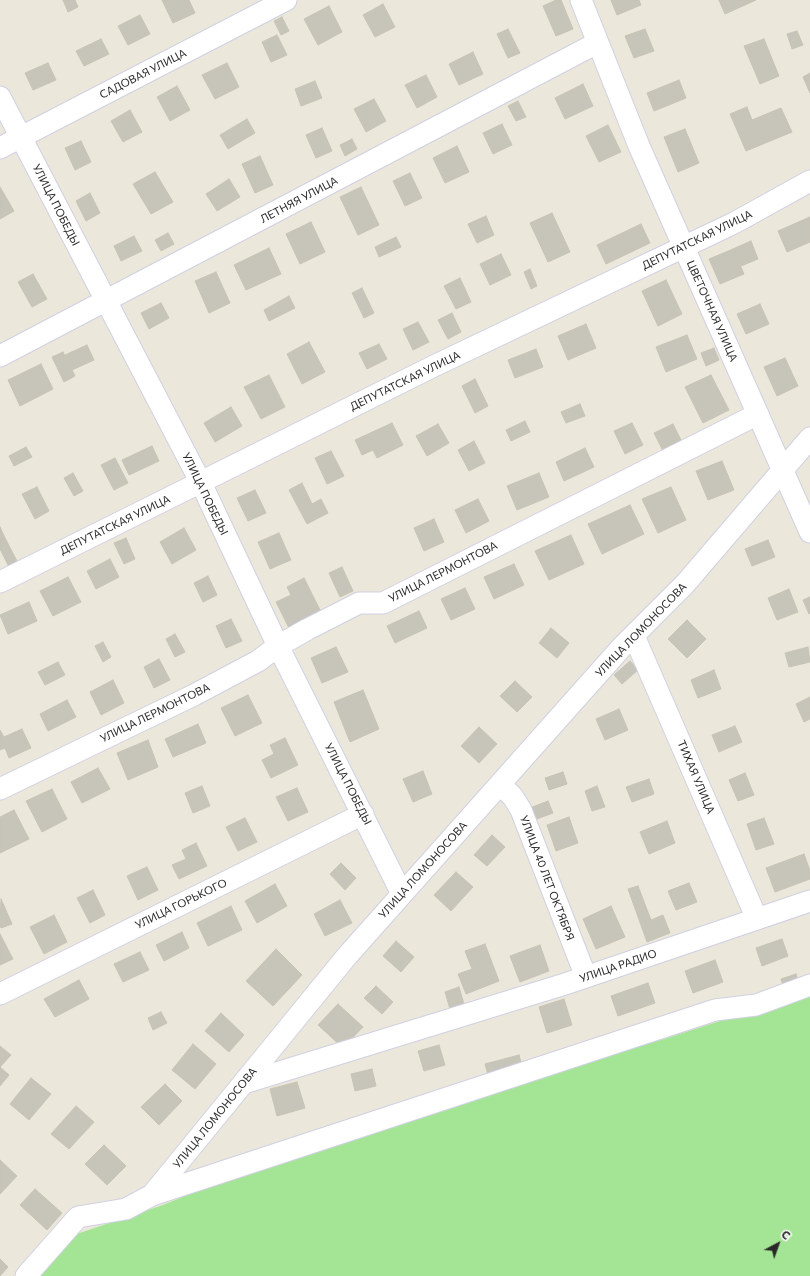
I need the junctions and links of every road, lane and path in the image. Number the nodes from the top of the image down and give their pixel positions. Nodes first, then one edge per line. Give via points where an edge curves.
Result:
1 (286, 0) edge
2 (581, 0) edge
3 (598, 43) junction
4 (0, 97) edge
5 (21, 137) junction
6 (0, 148) edge
7 (810, 181) edge
8 (683, 247) junction
9 (106, 301) junction
10 (0, 356) edge
11 (758, 414) junction
12 (810, 438) edge
13 (783, 470) junction
14 (201, 483) junction
15 (810, 532) edge
16 (0, 582) edge
17 (634, 636) junction
18 (278, 646) junction
19 (500, 784) junction
20 (0, 789) edge
21 (363, 814) junction
22 (402, 894) junction
23 (810, 901) edge
24 (757, 919) junction
25 (586, 977) junction
26 (810, 984) edge
27 (0, 994) edge
28 (244, 1083) junction
29 (152, 1195) junction
30 (26, 1276) edge

1 - 5 street, САДОВАЯ УЛИЦА
2 - 3 street, ЦВЕТОЧНАЯ УЛИЦА
3 - 8 street, ЦВЕТОЧНАЯ УЛИЦА
3 - 9 street, ЛЕТНЯЯ УЛИЦА
4 - 5 street, УЛИЦА ПОБЕДЫ
5 - 6 street, САДОВАЯ УЛИЦА
5 - 9 street, УЛИЦА ПОБЕДЫ
7 - 8 street, ДЕПУТАТСКАЯ УЛИЦА via 734,223
8 - 11 street, ЦВЕТОЧНАЯ УЛИЦА
8 - 14 street, ДЕПУТАТСКАЯ УЛИЦА via 436,365
9 - 10 street, ЛЕТНЯЯ УЛИЦА
9 - 14 street, УЛИЦА ПОБЕДЫ
11 - 13 street, ЦВЕТОЧНАЯ УЛИЦА
11 - 18 street, УЛИЦА ЛЕРМОНТОВА via 382,603 359,603
12 - 13 street, УЛИЦА ЛОМОНОСОВА
13 - 15 street, ЦВЕТОЧНАЯ УЛИЦА
13 - 17 street, УЛИЦА ЛОМОНОСОВА via 685,584
14 - 16 street, ДЕПУТАТСКАЯ УЛИЦА
14 - 18 street, УЛИЦА ПОБЕДЫ
17 - 19 street, УЛИЦА ЛОМОНОСОВА
17 - 24 street, ТИХАЯ УЛИЦА
18 - 20 street, УЛИЦА ЛЕРМОНТОВА via 258,661 194,695
18 - 21 street, УЛИЦА ПОБЕДЫ
19 - 22 street, УЛИЦА ЛОМОНОСОВА
19 - 25 street, УЛИЦА 40 ЛЕТ ОКТЯБРЯ via 521,810
21 - 22 street, УЛИЦА ПОБЕДЫ
21 - 27 street, УЛИЦА ГОРЬКОГО
22 - 28 street, УЛИЦА ЛОМОНОСОВА via 347,956
23 - 24 street, УЛИЦА РАДИО
24 - 25 street, УЛИЦА РАДИО
25 - 28 street, УЛИЦА РАДИО
26 - 29 street via 756,1005 708,1013
28 - 29 street, УЛИЦА ЛОМОНОСОВА
29 - 30 street, УЛИЦА ЛОМОНОСОВА via 126,1208 78,1217

